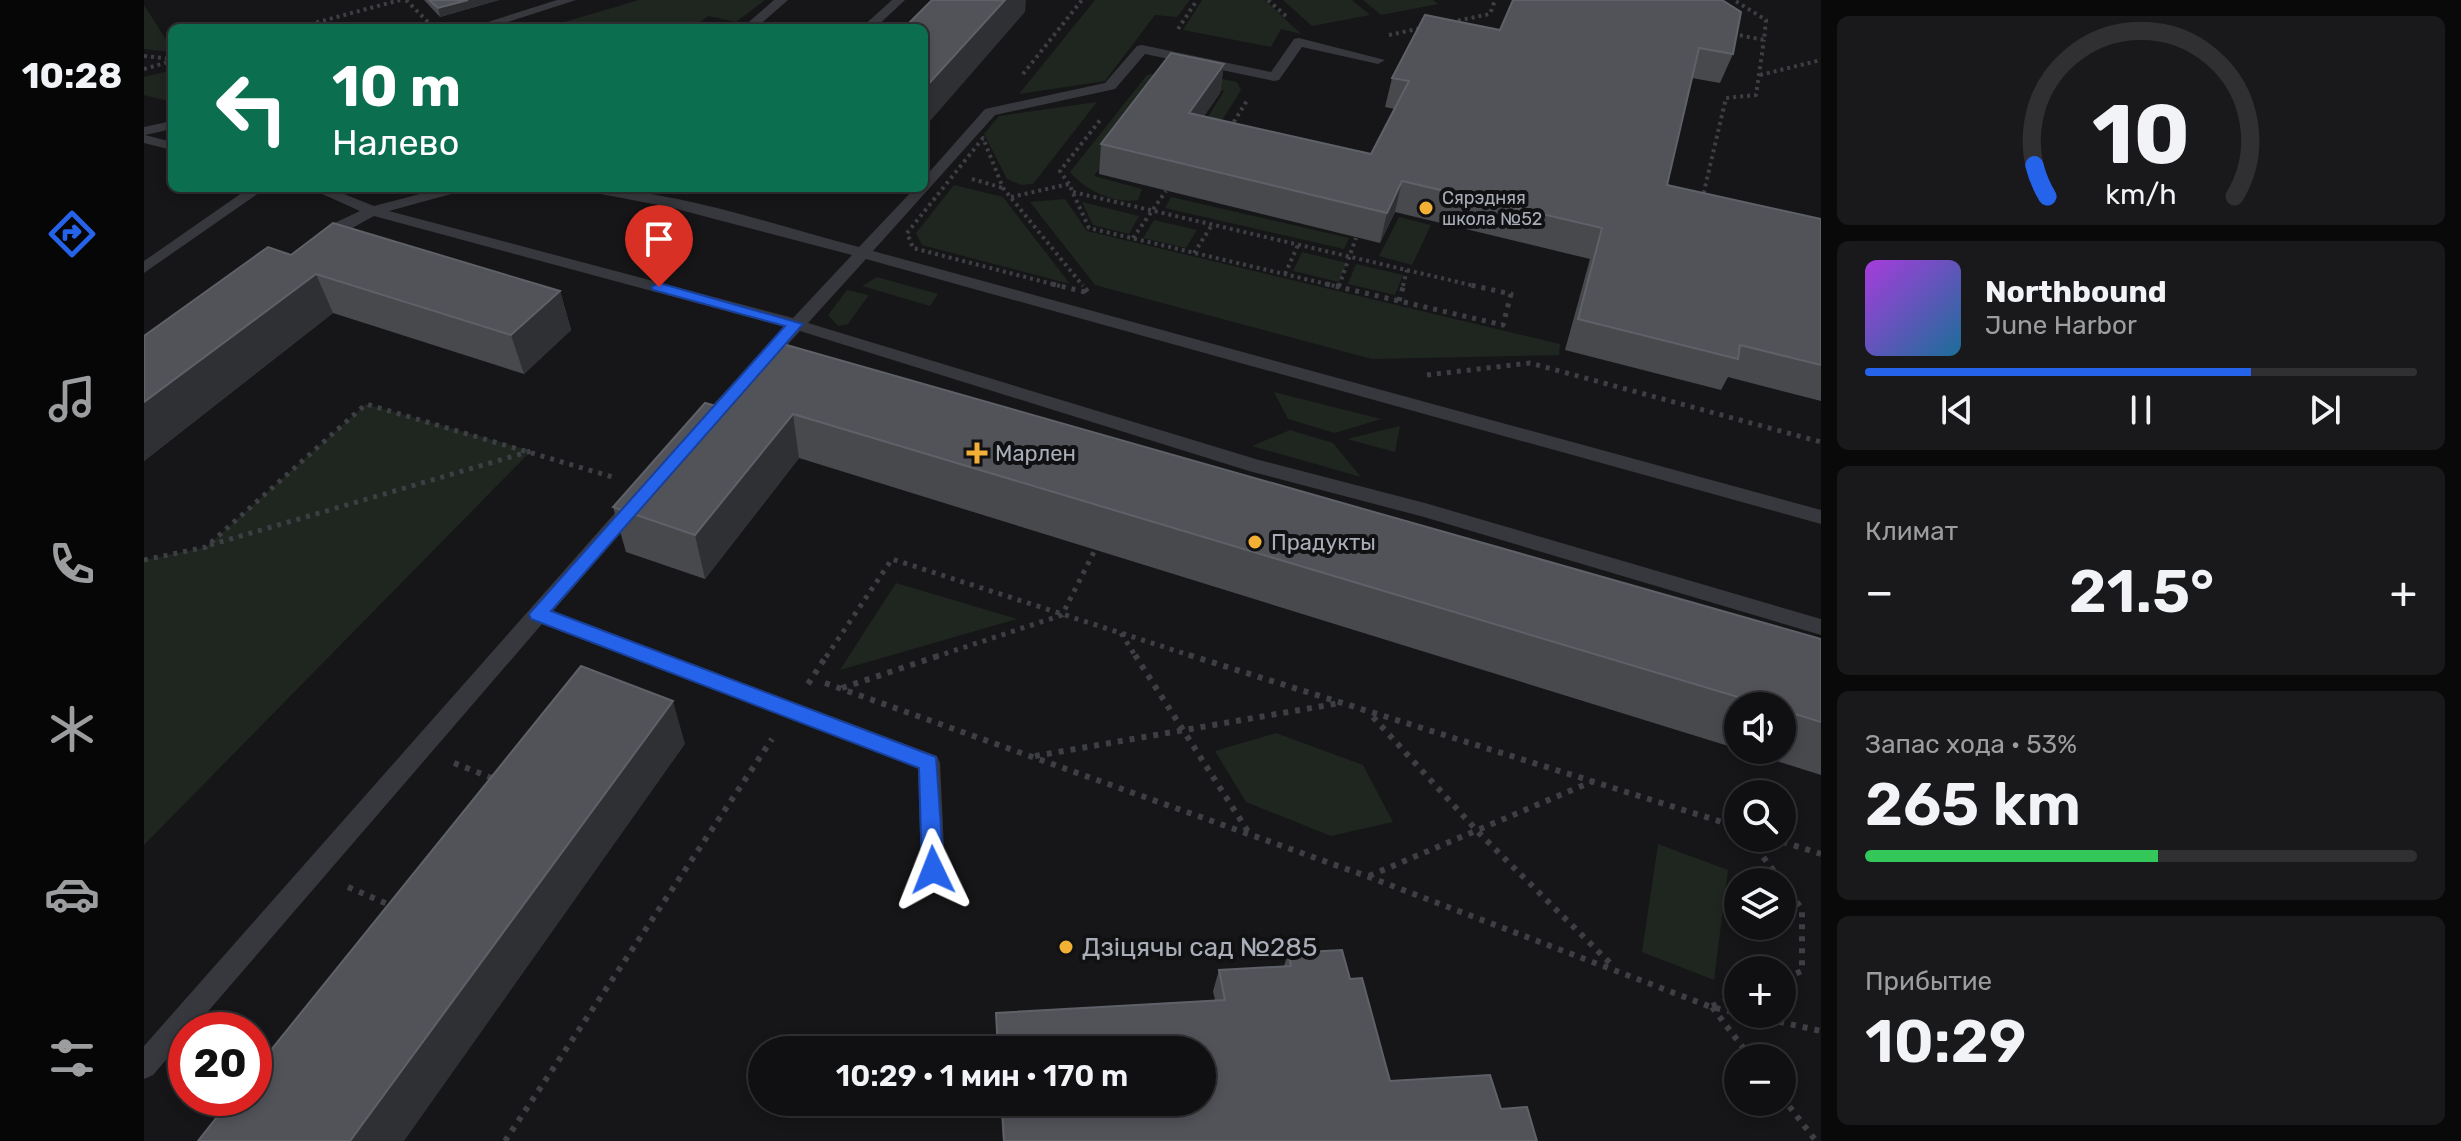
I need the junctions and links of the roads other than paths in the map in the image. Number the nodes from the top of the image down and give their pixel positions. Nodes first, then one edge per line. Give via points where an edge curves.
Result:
1 (570, 0) edge
2 (782, 0) edge
3 (899, 0) edge
4 (489, 24) edge
5 (753, 24) edge
6 (872, 24) edge
7 (1378, 60) dead end
8 (168, 126) edge
9 (144, 131) edge
10 (144, 139) edge
11 (168, 145) edge
12 (928, 183) edge
13 (253, 192) edge
14 (326, 192) edge
15 (450, 192) edge
16 (611, 192) edge
17 (682, 192) edge
18 (920, 192) edge
19 (670, 203) junction
20 (373, 211) junction
21 (301, 253) edge
22 (866, 254) junction
23 (144, 268) edge
24 (795, 324) junction
25 (690, 441) edge
26 (648, 487) edge
27 (1821, 517) edge
28 (538, 614) junction
29 (1821, 627) edge
30 (933, 870) dead end
31 (144, 1066) edge

1 - 4 lane
2 - 5 lane
3 - 6 lane
7 - 12 lane via 1299,42 1274,77 1142,49 1110,86 990,112
8 - 9 lane
10 - 11 lane
13 - 23 lane
14 - 20 lane
15 - 20 lane
16 - 19 lane
17 - 19 lane
18 - 22 lane
19 - 22 lane
20 - 21 lane via 337,225
20 - 24 lane
22 - 24 lane
22 - 27 lane
24 - 25 lane
24 - 29 lane via 1256,466
26 - 28 lane
28 - 30 lane via 929,763
28 - 31 lane

